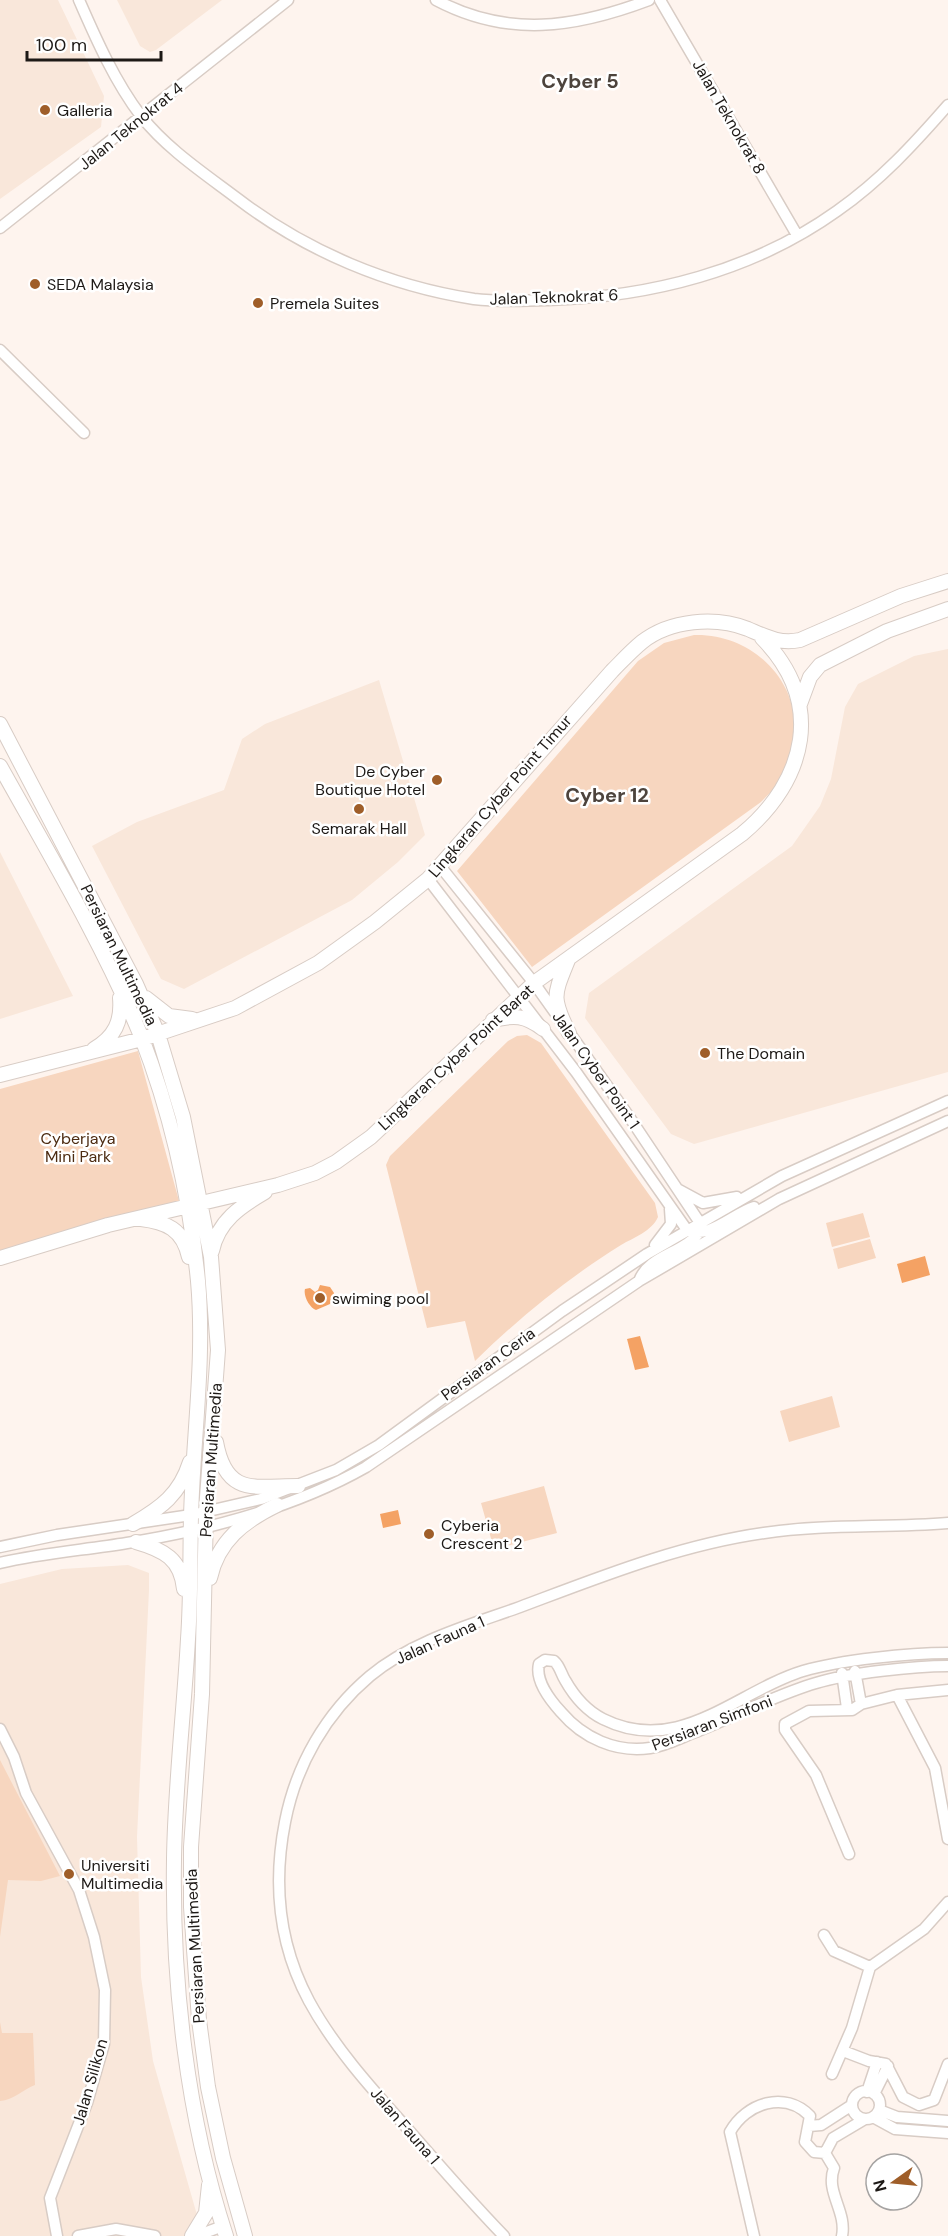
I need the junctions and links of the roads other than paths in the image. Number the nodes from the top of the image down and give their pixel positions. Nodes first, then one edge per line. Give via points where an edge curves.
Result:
1 (79, 0) edge
2 (288, 0) edge
3 (436, 0) edge
4 (649, 0) edge
5 (660, 0) edge
6 (948, 105) edge
7 (141, 116) junction
8 (0, 228) edge
9 (797, 235) junction
10 (0, 350) edge
11 (84, 433) dead end
12 (948, 581) edge
13 (948, 609) edge
14 (760, 636) junction
15 (799, 708) junction
16 (1, 729) edge
17 (0, 766) edge
18 (0, 780) edge
19 (26, 814) junction
20 (440, 866) junction
21 (428, 879) junction
22 (570, 956) junction
23 (534, 983) junction
24 (136, 984) junction
25 (118, 986) junction
26 (519, 995) junction
27 (206, 1018) junction
28 (492, 1020) junction
29 (543, 1029) junction
30 (569, 1033) junction
31 (158, 1034) junction
32 (142, 1040) junction
33 (85, 1054) junction
34 (0, 1075) edge
35 (948, 1101) edge
36 (948, 1121) edge
37 (278, 1185) junction
38 (676, 1189) junction
39 (747, 1196) junction
40 (201, 1202) junction
41 (668, 1204) junction
42 (187, 1205) junction
43 (766, 1207) junction
44 (134, 1218) junction
45 (700, 1227) junction
46 (687, 1230) junction
47 (647, 1254) junction
48 (0, 1257) edge
49 (211, 1257) junction
50 (639, 1281) junction
51 (201, 1369) junction
52 (197, 1429) junction
53 (213, 1431) junction
54 (298, 1486) junction
55 (277, 1505) junction
56 (206, 1511) junction
57 (191, 1515) junction
58 (948, 1523) edge
59 (133, 1524) junction
60 (206, 1526) junction
61 (191, 1531) junction
62 (136, 1542) junction
63 (0, 1547) edge
64 (0, 1563) edge
65 (203, 1625) junction
66 (188, 1641) junction
67 (948, 1653) edge
68 (854, 1662) junction
69 (841, 1664) junction
70 (948, 1666) edge
71 (855, 1676) junction
72 (842, 1678) junction
73 (948, 1690) edge
74 (897, 1695) junction
75 (861, 1704) junction
76 (847, 1708) junction
77 (621, 1725) junction
78 (0, 1729) edge
79 (631, 1749) junction
80 (948, 1839) edge
81 (849, 1854) dead end
82 (948, 1902) edge
83 (824, 1935) dead end
84 (870, 1967) junction
85 (843, 2051) junction
86 (884, 2064) junction
87 (948, 2064) edge
88 (832, 2074) dead end
89 (871, 2093) junction
90 (852, 2105) junction
91 (872, 2115) junction
92 (948, 2121) edge
93 (809, 2126) junction
94 (948, 2133) edge
95 (825, 2153) junction
96 (210, 2175) junction
97 (128, 2229) junction
98 (224, 2231) edge
99 (57, 2236) edge
100 (78, 2236) edge
101 (144, 2236) edge
102 (155, 2236) edge
103 (194, 2236) edge
104 (245, 2236) edge
105 (504, 2236) edge
106 (754, 2236) edge
107 (842, 2236) edge

1 - 7 street, Jalan Teknokrat 6 via 110,65
2 - 7 street, Jalan Teknokrat 4
3 - 4 street via 481,19 529,26 586,21
5 - 9 street, Jalan Teknokrat 8
6 - 9 street, Jalan Teknokrat 6 via 883,174 838,210
7 - 8 street, Jalan Teknokrat 4
7 - 9 street, Jalan Teknokrat 6 via 212,180 306,242 363,269 411,285 473,298 500,302 589,299 638,292 731,267
10 - 11 street
12 - 14 main road, Lingkaran Cyber Point Timur via 901,596 800,640 784,643
13 - 15 main road via 886,631 820,665 810,677
14 - 15 main road via 791,676
14 - 20 main road, Lingkaran Cyber Point Timur via 720,622 690,622 643,641 584,701
15 - 22 main road, Lingkaran Cyber Point Barat via 799,755 782,792 759,821
16 - 24 main road, Persiaran Multimedia
17 - 19 main road, Persiaran Multimedia
18 - 19 main road
19 - 25 main road, Persiaran Multimedia
20 - 21 main road, Lingkaran Cyber Point Timur
20 - 23 street, Jalan Cyber Point 1
21 - 26 street, Jalan Cyber Point 1
21 - 27 main road, Lingkaran Cyber Point Timur via 318,963 235,1008
22 - 23 main road, Lingkaran Cyber Point Barat
22 - 30 main road via 556,995
23 - 26 main road, Lingkaran Cyber Point Barat
23 - 30 street, Jalan Cyber Point 1
24 - 27 main road via 151,1004 170,1016
24 - 31 main road, Persiaran Multimedia
25 - 32 main road, Persiaran Multimedia
25 - 33 main road via 121,1007 115,1031
26 - 28 main road, Lingkaran Cyber Point Barat
26 - 29 street, Jalan Cyber Point 1
27 - 31 main road, Lingkaran Cyber Point Timur
28 - 29 main road via 518,1015
28 - 37 main road, Lingkaran Cyber Point Barat via 371,1137 315,1173
29 - 41 street, Jalan Cyber Point 1
30 - 38 street, Jalan Cyber Point 1
31 - 32 main road, Lingkaran Cyber Point Timur
31 - 40 main road, Persiaran Multimedia via 183,1117
32 - 33 main road, Lingkaran Cyber Point Timur
32 - 42 main road, Persiaran Multimedia via 164,1108
33 - 34 main road, Lingkaran Cyber Point Timur
35 - 39 street via 871,1134
36 - 43 street, Persiaran Ceria
37 - 40 main road, Lingkaran Cyber Point Barat
37 - 49 main road via 235,1211 219,1233
38 - 39 street via 703,1203
38 - 45 street, Jalan Cyber Point 1
39 - 45 street
40 - 42 main road, Lingkaran Cyber Point Barat
40 - 49 main road, Persiaran Multimedia
41 - 46 street, Jalan Cyber Point 1
41 - 47 street via 671,1224
42 - 44 main road, Lingkaran Cyber Point Barat
42 - 51 main road, Persiaran Multimedia via 199,1289
43 - 45 street via 749,1209
43 - 50 street, Persiaran Ceria
44 - 48 main road, Lingkaran Cyber Point Barat
44 - 51 main road via 169,1225 185,1243
45 - 46 street
45 - 50 street via 685,1245 645,1269
46 - 47 street, Persiaran Ceria
47 - 54 street, Persiaran Ceria via 357,1460
49 - 53 main road, Persiaran Multimedia via 218,1350
50 - 55 street, Persiaran Ceria via 366,1467
51 - 52 main road, Persiaran Multimedia
52 - 57 main road, Persiaran Multimedia
52 - 59 main road via 193,1455 179,1488 162,1507
53 - 54 main road via 221,1464 239,1484 258,1489
53 - 56 main road, Persiaran Multimedia
54 - 56 street, Persiaran Ceria
55 - 60 street, Persiaran Ceria
55 - 65 main road via 250,1520 225,1541 212,1568
56 - 57 street, Persiaran Ceria
56 - 60 main road, Persiaran Multimedia
57 - 59 street, Persiaran Ceria
57 - 61 main road, Persiaran Multimedia
58 - 105 street, Jalan Fauna 1 via 812,1527 762,1533 712,1542 635,1564 452,1631 411,1650 370,1676 321,1732 297,1780 278,1870 282,1922 297,1974 326,2028 372,2088
59 - 63 street, Persiaran Ceria
60 - 61 street, Persiaran Ceria
60 - 65 main road, Persiaran Multimedia
61 - 62 street, Persiaran Ceria
61 - 66 main road, Persiaran Multimedia
62 - 64 street, Persiaran Ceria
62 - 66 main road via 170,1555 179,1567
65 - 104 main road, Persiaran Multimedia via 191,1847 194,1972 208,2087
66 - 96 main road, Persiaran Multimedia via 175,1821 174,1896 187,2051
67 - 68 street, Persiaran Simfoni
68 - 69 street, Persiaran Simfoni
68 - 71 street
69 - 72 street
69 - 77 street, Persiaran Simfoni via 802,1671 732,1706 675,1728 652,1730
70 - 71 street, Persiaran Simfoni
71 - 72 street, Persiaran Simfoni
71 - 75 street
72 - 76 street
72 - 79 street, Persiaran Simfoni via 800,1688 674,1741
73 - 74 street
74 - 75 street
74 - 80 street via 934,1768
75 - 76 street via 852,1710
76 - 81 street via 809,1711 784,1727 816,1775
77 - 79 street via 637,1731 640,1737
77 - 79 street, Persiaran Simfoni via 603,1719 584,1705 554,1661 539,1664 544,1688 576,1727 611,1746
78 - 99 street, Jalan Silikon via 26,1793 79,1890 105,1990 104,2044 87,2103 50,2198
82 - 84 street via 924,1929
83 - 84 street via 834,1951
84 - 85 street
85 - 86 street
85 - 88 street
86 - 87 street via 903,2097 925,2104 934,2100
86 - 89 street
89 - 90 street via 855,2097
89 - 91 street via 879,2103
90 - 91 street via 858,2116
90 - 93 street via 820,2124
91 - 92 street
91 - 94 street via 895,2128
91 - 95 street via 833,2138
93 - 95 street via 805,2135 807,2147
93 - 106 street via 810,2116 804,2110 763,2102 751,2108 730,2132
95 - 107 street via 834,2168 830,2179 843,2219
96 - 98 main road, Persiaran Multimedia
96 - 103 main road via 206,2213
97 - 100 street
97 - 101 street
97 - 102 street
98 - 103 street

